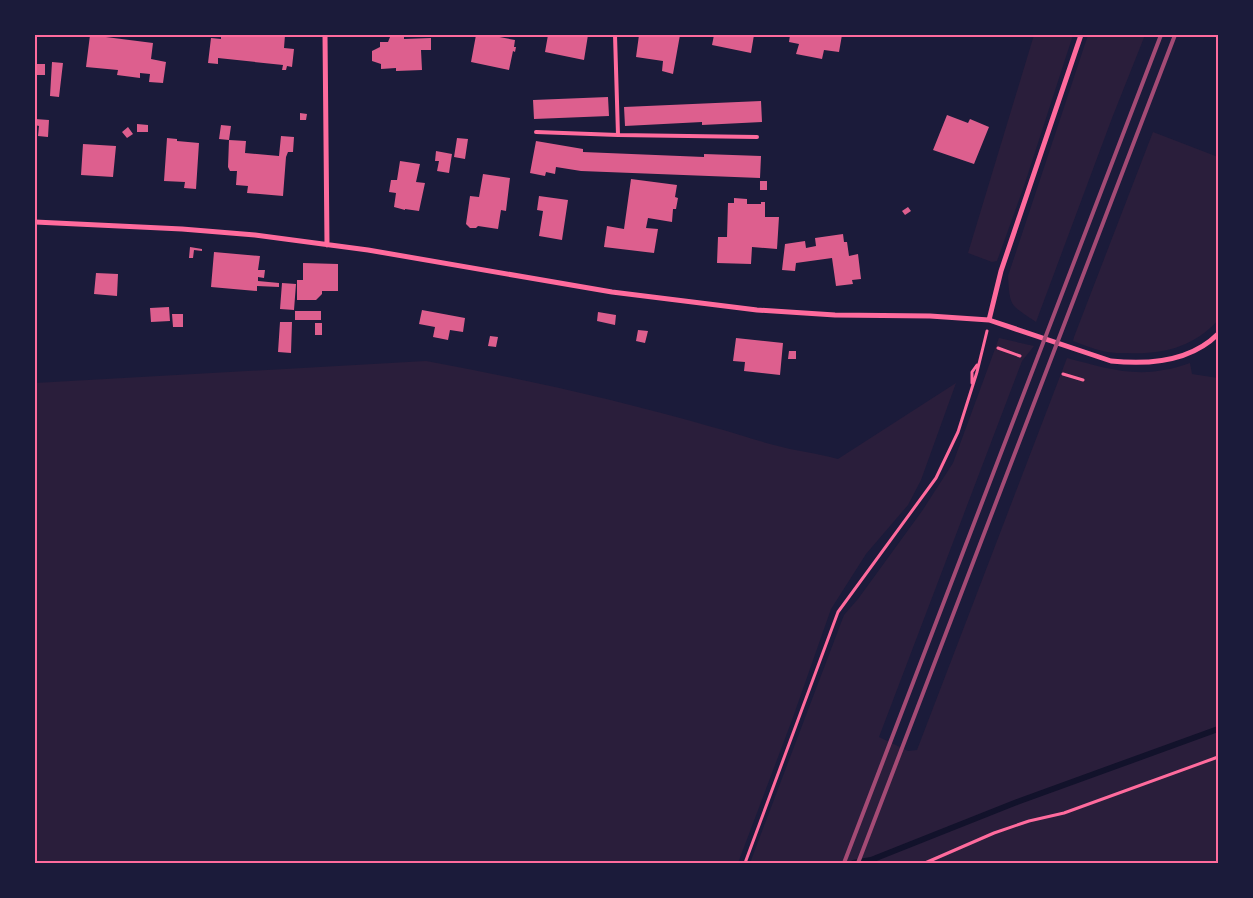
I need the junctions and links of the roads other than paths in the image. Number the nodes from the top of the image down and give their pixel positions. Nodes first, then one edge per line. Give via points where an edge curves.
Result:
1 (325, 35) edge
2 (615, 35) edge
3 (1081, 35) edge
4 (536, 132) dead end
5 (618, 135) junction
6 (757, 137) dead end
7 (35, 222) edge
8 (328, 245) junction
9 (989, 320) junction
10 (1218, 334) edge

1 - 8 street
2 - 5 lane
3 - 9 street via 1001,271
4 - 5 lane
5 - 6 lane
7 - 8 street via 182,229
8 - 9 street via 612,292 757,310
9 - 10 street via 1092,356 1131,363 1160,362 1186,355

